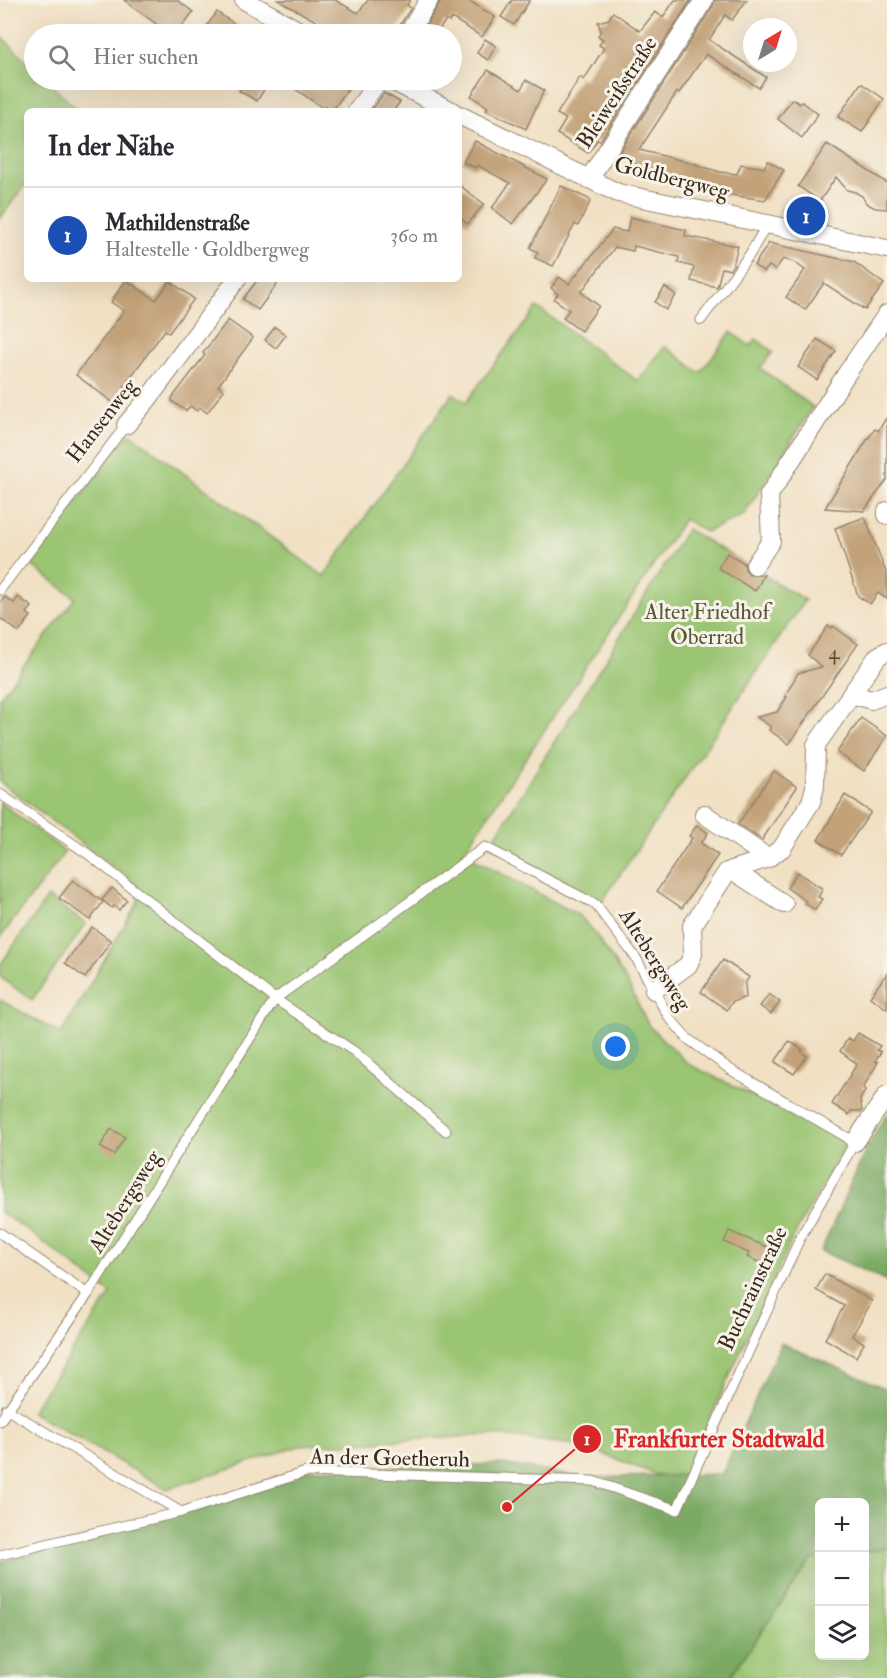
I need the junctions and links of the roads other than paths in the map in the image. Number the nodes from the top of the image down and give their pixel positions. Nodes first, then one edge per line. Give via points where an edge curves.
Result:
1 (244, 0) edge
2 (429, 0) edge
3 (704, 0) edge
4 (286, 24) edge
5 (414, 24) edge
6 (372, 90) edge
7 (410, 90) edge
8 (359, 108) edge
9 (446, 108) edge
10 (462, 116) edge
11 (588, 179) junction
12 (767, 224) junction
13 (887, 249) edge
14 (235, 282) edge
15 (887, 315) edge
16 (701, 320) dead end
17 (126, 425) joint
18 (754, 565) dead end
19 (0, 590) edge
20 (887, 651) edge
21 (852, 694) junction
22 (887, 694) edge
23 (0, 794) edge
24 (704, 814) dead end
25 (768, 858) junction
26 (732, 870) junction
27 (784, 904) dead end
28 (654, 990) junction
29 (275, 999) junction
30 (887, 1095) edge
31 (446, 1131) dead end
32 (855, 1142) junction
33 (0, 1233) edge
34 (88, 1294) junction
35 (6, 1409) junction
36 (0, 1420) edge
37 (677, 1510) joint
38 (181, 1512) junction
39 (0, 1555) edge

1 - 4 street
2 - 5 street
3 - 11 street, Bleiweißstraße
6 - 8 street
7 - 9 street
10 - 11 street, Goldbergweg
11 - 12 street, Goldbergweg via 618,193
12 - 13 street, Goldbergweg
12 - 16 lane
14 - 17 street, Hansenweg
15 - 18 street via 769,495 771,541
17 - 19 lane, Hansenweg
20 - 21 street via 878,656
21 - 22 street via 871,700
21 - 25 street via 816,745 811,801 782,848
23 - 29 lane via 88,854
24 - 25 street
25 - 26 street
26 - 27 street
26 - 28 street via 692,926 693,954 688,965
28 - 29 lane, Altebergsweg via 596,904 485,847
28 - 32 lane, Altebergsweg via 676,1026 705,1053
29 - 31 lane via 355,1053
29 - 34 lane, Altebergsweg
30 - 32 street, Buchrainstraße
32 - 37 lane, Buchrainstraße via 800,1238
33 - 34 lane
34 - 35 lane, Altebergsweg
35 - 36 lane, Altebergsweg
35 - 38 lane
37 - 38 lane, An der Goetheruh via 593,1481 306,1472
38 - 39 lane, An der Goetheruh

